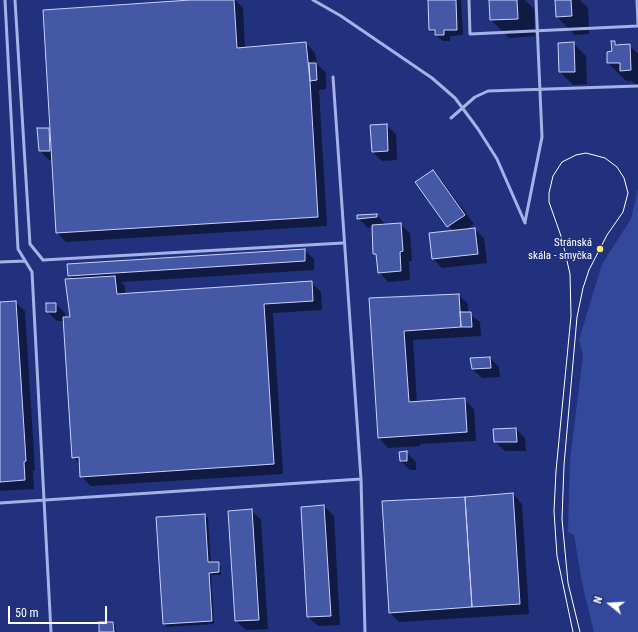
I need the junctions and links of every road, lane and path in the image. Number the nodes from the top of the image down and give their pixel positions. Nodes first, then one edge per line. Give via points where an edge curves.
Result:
1 (5, 0) edge
2 (16, 0) edge
3 (313, 0) edge
4 (469, 0) edge
5 (536, 0) edge
6 (637, 0) edge
7 (638, 25) edge
8 (538, 31) junction
9 (333, 77) dead end
10 (638, 86) edge
11 (541, 89) junction
12 (451, 118) dead end
13 (343, 243) junction
14 (25, 261) junction
15 (0, 262) edge
16 (361, 479) junction
17 (43, 500) junction
18 (0, 503) edge
19 (51, 632) edge
20 (365, 632) edge

1 - 14 lane via 18,249
2 - 13 lane via 30,244 43,260
3 - 11 lane via 432,78 454,98 497,159 525,223 542,145
4 - 8 lane via 470,34
5 - 8 lane
6 - 7 lane
7 - 8 lane
8 - 11 lane
9 - 13 lane
10 - 11 lane
11 - 12 lane via 488,91 469,102
13 - 16 lane
14 - 15 lane
14 - 17 lane via 32,272
16 - 17 lane
16 - 20 lane
17 - 18 lane
17 - 19 lane

